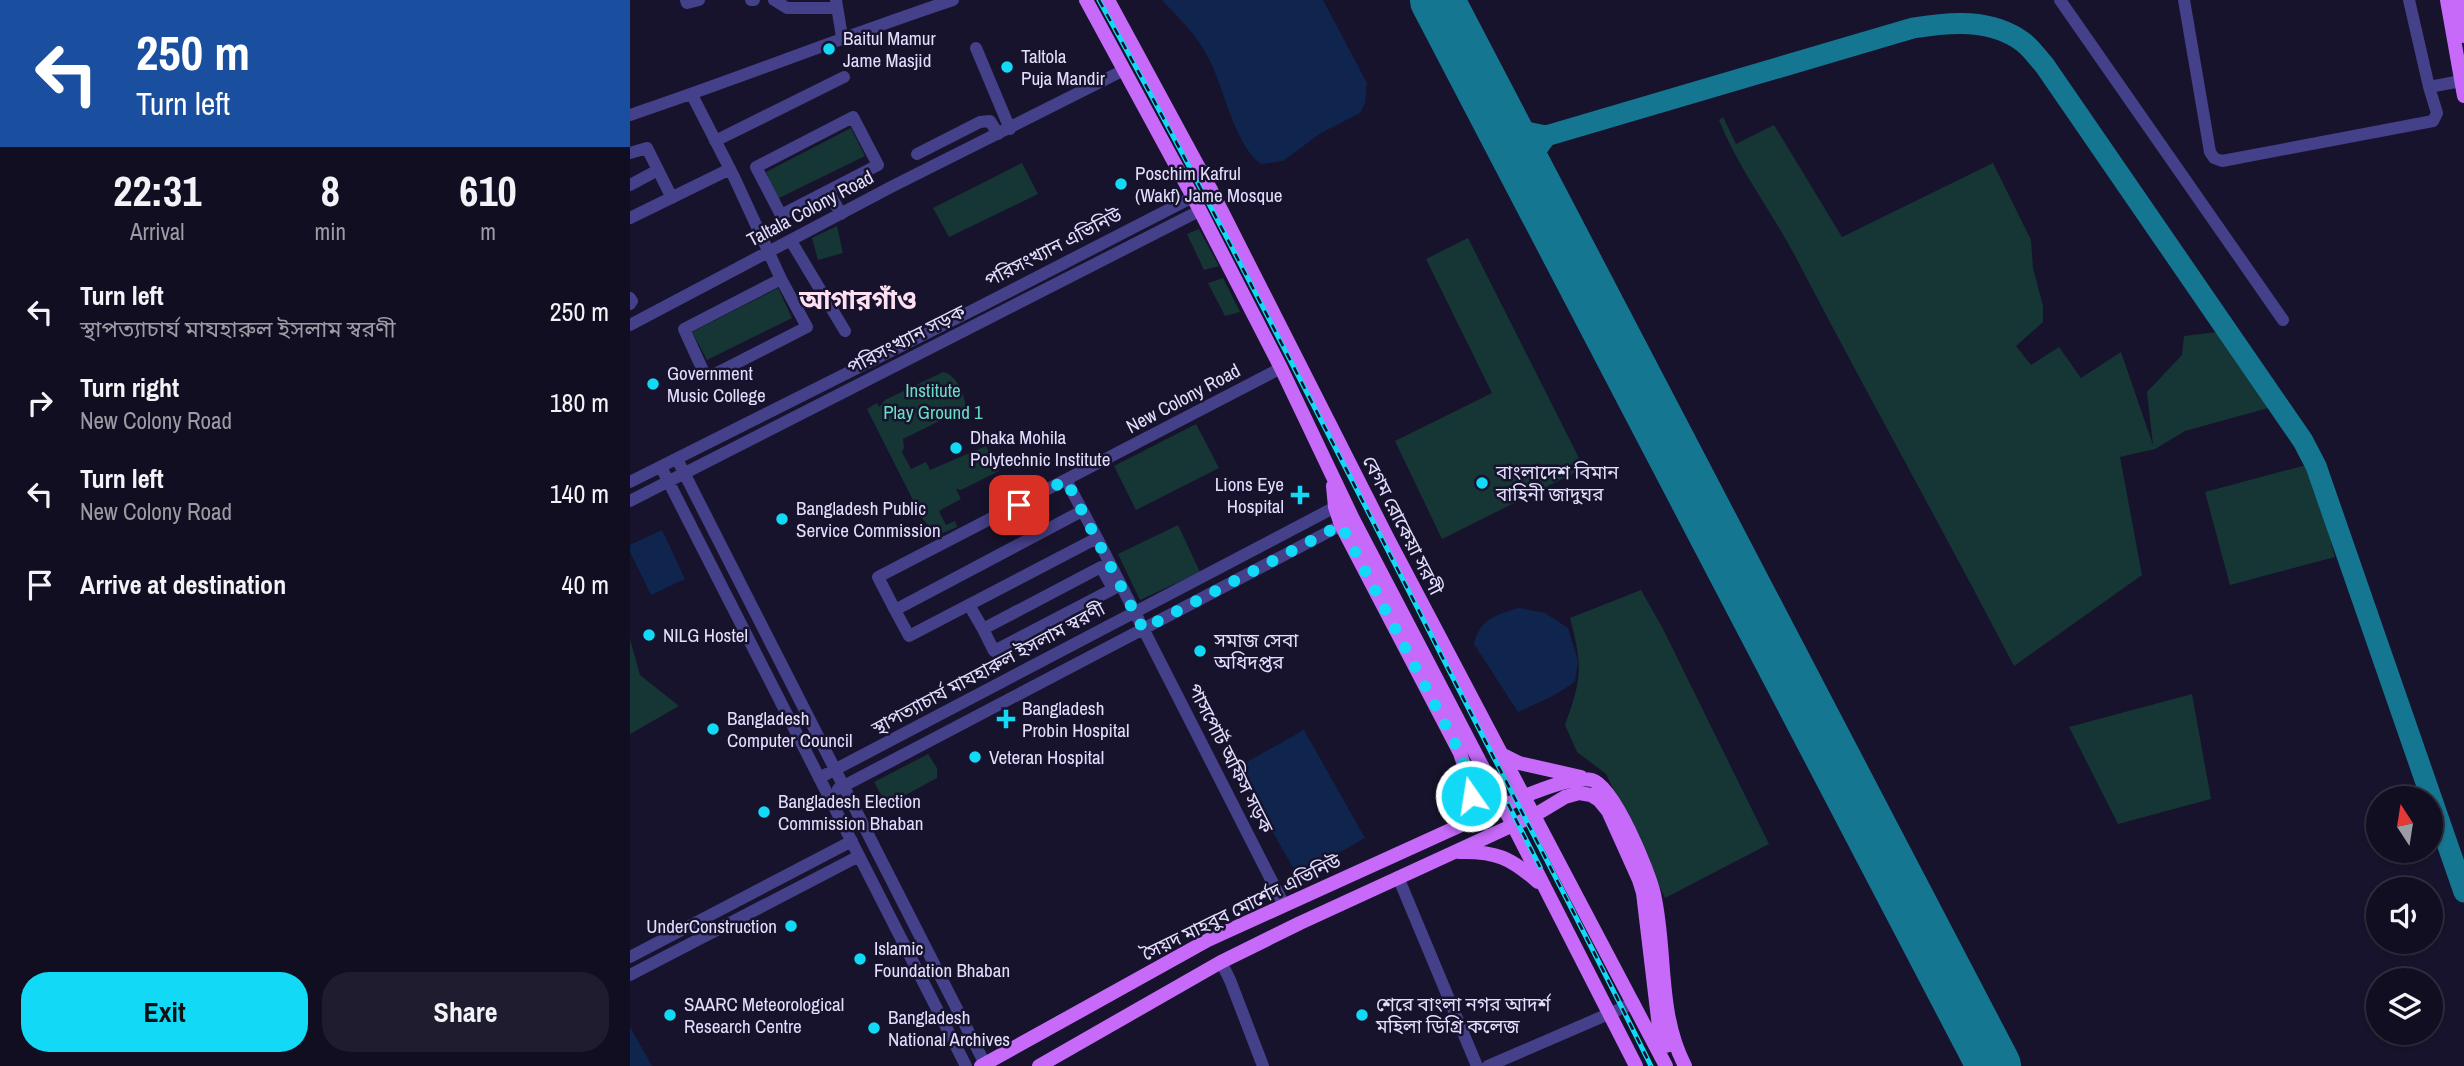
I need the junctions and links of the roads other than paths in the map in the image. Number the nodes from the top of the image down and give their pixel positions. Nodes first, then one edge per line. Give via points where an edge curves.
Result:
1 (686, 0) edge
2 (699, 0) edge
3 (774, 0) edge
4 (953, 0) edge
5 (1086, 0) edge
6 (1108, 0) edge
7 (2060, 0) edge
8 (2184, 0) edge
9 (2409, 0) edge
10 (2447, 0) edge
11 (2458, 0) edge
12 (936, 3) edge
13 (837, 4) edge
14 (2464, 36) edge
15 (842, 37) junction
16 (976, 48) dead end
17 (1124, 70) junction
18 (844, 77) dead end
19 (2429, 87) junction
20 (2463, 89) edge
21 (692, 95) junction
22 (630, 116) edge
23 (1004, 132) junction
24 (715, 141) junction
25 (630, 153) edge
26 (916, 154) dead end
27 (730, 169) junction
28 (658, 170) junction
29 (630, 185) edge
30 (828, 191) junction
31 (1214, 195) junction
32 (672, 198) junction
33 (1196, 204) junction
34 (841, 214) junction
35 (630, 218) edge
36 (791, 241) junction
37 (770, 252) junction
38 (781, 279) junction
39 (630, 298) edge
40 (630, 304) edge
41 (2283, 320) dead end
42 (630, 326) edge
43 (845, 331) dead end
44 (1298, 360) junction
45 (1281, 368) junction
46 (677, 459) junction
47 (661, 467) junction
48 (685, 474) junction
49 (1066, 480) junction
50 (630, 482) edge
51 (668, 482) junction
52 (630, 501) edge
53 (1340, 505) junction
54 (1082, 511) junction
55 (1347, 522) junction
56 (1097, 538) junction
57 (907, 603) junction
58 (969, 605) junction
59 (1135, 612) junction
60 (983, 629) junction
61 (1143, 629) junction
62 (967, 701) junction
63 (976, 716) junction
64 (1502, 754) junction
65 (836, 769) junction
66 (819, 778) junction
67 (1591, 780) junction
68 (844, 786) junction
69 (828, 794) junction
70 (1525, 796) junction
71 (1502, 806) junction
72 (1535, 815) junction
73 (1464, 823) junction
74 (1513, 825) junction
75 (852, 841) junction
76 (1453, 852) junction
77 (859, 856) junction
78 (1398, 877) junction
79 (1544, 887) junction
80 (1284, 905) junction
81 (700, 921) junction
82 (708, 935) junction
83 (1208, 940) junction
84 (630, 957) edge
85 (1221, 962) junction
86 (630, 975) edge
87 (1634, 1003) junction
88 (1609, 1014) junction
89 (982, 1061) edge
90 (965, 1064) edge
91 (1039, 1066) edge
92 (1263, 1066) edge
93 (1477, 1066) edge
94 (1488, 1066) edge
95 (1636, 1066) edge
96 (1666, 1066) edge
97 (1676, 1066) edge
98 (1685, 1066) edge

1 - 2 street via 687,4
3 - 13 street via 787,8
4 - 12 street
5 - 17 main road, বেগম রোকেয়া সরণী
6 - 31 main road, বেগম রোকেয়া সরণী
7 - 41 street
8 - 19 street via 2210,152 2221,161 2433,121 2437,113
9 - 19 street
10 - 20 main road
11 - 14 main road
12 - 15 street
13 - 15 street
15 - 21 street
16 - 23 street
17 - 23 street, Taltala Colony Road
17 - 33 main road, বেগম রোকেয়া সরণী
18 - 24 street
19 - 20 street
21 - 22 street
21 - 24 street
23 - 26 street via 990,121 980,122
23 - 34 street, Taltala Colony Road
24 - 27 street
25 - 28 street via 647,148
27 - 32 street
27 - 37 street
28 - 29 street
28 - 32 street
30 - 30 street via 781,215 756,167 853,117 878,165
30 - 34 street
31 - 33 main road
31 - 44 main road, বেগম রোকেয়া সরণী
32 - 35 street
33 - 45 main road, বেগম রোকেয়া সরণী
33 - 46 street, পরিসংখ্যান এভিনিউ
33 - 48 street, পরিসংখ্যান সড়ক
34 - 36 street, Taltala Colony Road
36 - 37 street, Taltala Colony Road
36 - 43 street
37 - 38 street
37 - 42 street, Taltala Colony Road
38 - 38 street via 807,327 705,375 684,330
39 - 40 street
44 - 45 main road
44 - 64 main road, বেগম রোকেয়া সরণী
45 - 49 street, New Colony Road
45 - 53 main road, বেগম রোকেয়া সরণী via 1333,477
46 - 47 street, পরিসংখ্যান এভিনিউ
46 - 48 street
47 - 50 street, পরিসংখ্যান এভিনিউ
47 - 51 street
48 - 51 street, পরিসংখ্যান সড়ক
48 - 65 street
49 - 54 street
49 - 57 street, New Colony Road via 878,577 895,610
51 - 52 street, পরিসংখ্যান সড়ক
51 - 66 street
53 - 55 main road, বেগম রোকেয়া সরণী
53 - 59 street, স্থাপত্যাচার্য মাযহারুল ইসলাম স্বরণী
54 - 56 street
54 - 57 street
55 - 61 street, স্থাপত্যাচার্য মাযহারুল ইসলাম স্বরণী
55 - 71 main road, বেগম রোকেয়া সরণী
55 - 73 main road via 1460,753 1471,786
56 - 58 street
56 - 59 street
57 - 58 street via 895,610 909,636
58 - 60 street
59 - 61 street, পাসপোর্ট অফিস সড়ক
59 - 62 street, স্থাপত্যাচার্য মাযহারুল ইসলাম স্বরণী
60 - 60 street via 1101,567 1113,589 994,651
61 - 63 street, স্থাপত্যাচার্য মাযহারুল ইসলাম স্বরণী
61 - 80 street, পাসপোর্ট অফিস সড়ক
62 - 63 street
62 - 65 street, স্থাপত্যাচার্য মাযহারুল ইসলাম স্বরণী
63 - 68 street, স্থাপত্যাচার্য মাযহারুল ইসলাম স্বরণী
64 - 67 main road via 1519,763
64 - 70 main road, বেগম রোকেয়া সরণী
65 - 66 street, স্থাপত্যাচার্য মাযহারুল ইসলাম স্বরণী
65 - 68 street
66 - 69 street
67 - 70 main road, সৈয়দ মাহবুব মোর্শেদ এভিনিউ via 1565,782
67 - 98 main road via 1616,803 1650,880 1668,1017
68 - 69 street, স্থাপত্যাচার্য মাযহারুল ইসলাম স্বরণী
68 - 89 street
69 - 75 street
70 - 71 main road, সৈয়দ মাহবুব মোর্শেদ এভিনিউ
70 - 72 main road, বেগম রোকেয়া সরণী
71 - 73 main road, সৈয়দ মাহবুব মোর্শেদ এভিনিউ
71 - 74 main road, বেগম রোকেয়া সরণী
72 - 74 main road, সৈয়দ মাহবুব মোর্শেদ এভিনিউ
72 - 87 main road, বেগম রোকেয়া সরণী
72 - 97 main road, সৈয়দ মাহবুব মোর্শেদ এভিনিউ via 1579,793 1591,795 1608,811 1643,892 1659,1027
73 - 80 main road, সৈয়দ মাহবুব মোর্শেদ এভিনিউ
74 - 76 main road, সৈয়দ মাহবুব মোর্শেদ এভিনিউ
74 - 79 main road, বেগম রোকেয়া সরণী
75 - 77 street
75 - 81 street
76 - 78 main road, সৈয়দ মাহবুব মোর্শেদ এভিনিউ
76 - 79 main road via 1500,855
77 - 82 street
77 - 90 street
78 - 85 main road, সৈয়দ মাহবুব মোর্শেদ এভিনিউ
78 - 93 street
79 - 88 main road, বেগম রোকেয়া সরণী
80 - 83 main road, সৈয়দ মাহবুব মোর্শেদ এভিনিউ
81 - 82 street
81 - 84 street
82 - 86 street
83 - 85 main road
83 - 89 main road, সৈয়দ মাহবুব মোর্শেদ এভিনিউ
85 - 91 main road, সৈয়দ মাহবুব মোর্শেদ এভিনিউ
85 - 92 street
87 - 88 street
87 - 96 main road, বেগম রোকেয়া সরণী
88 - 94 street
88 - 95 main road, বেগম রোকেয়া সরণী
89 - 90 street

